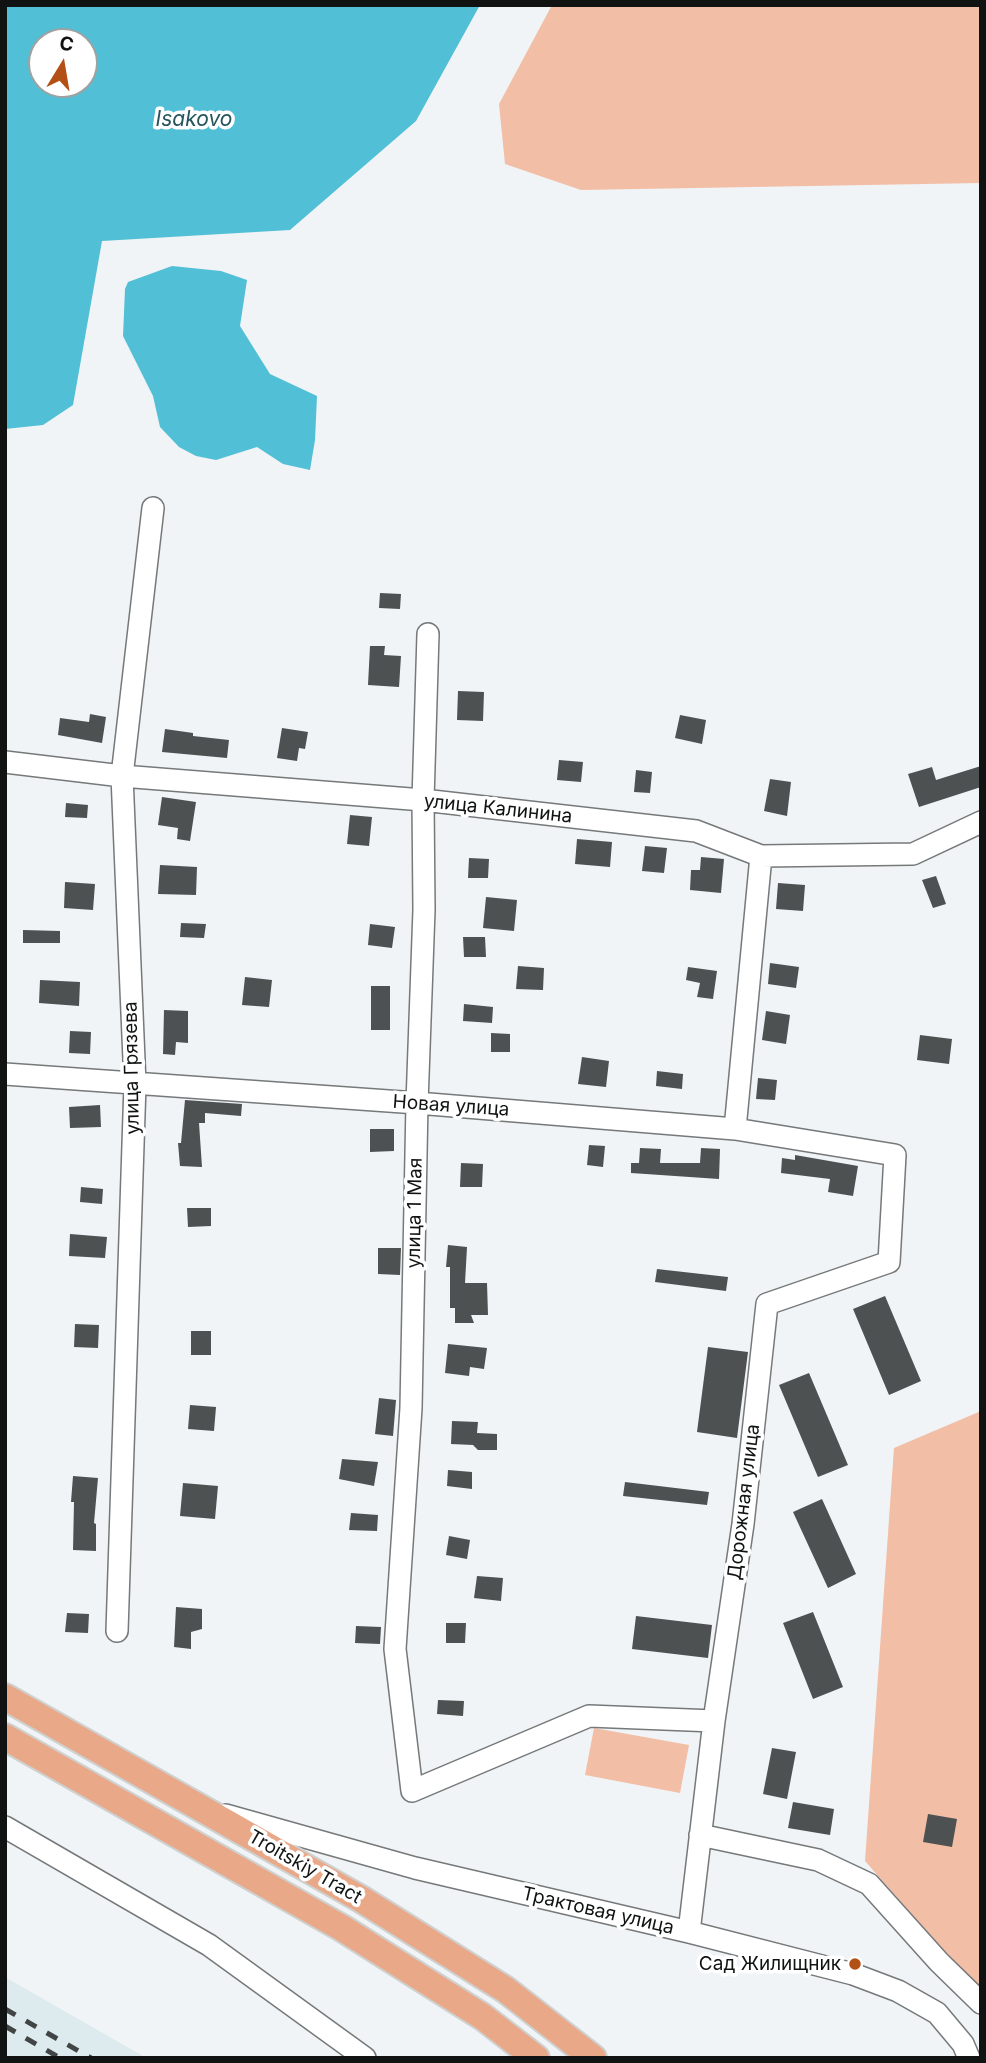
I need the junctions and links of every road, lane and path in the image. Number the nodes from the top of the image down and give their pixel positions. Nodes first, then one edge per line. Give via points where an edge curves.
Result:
1 (153, 508) dead end
2 (428, 634) dead end
3 (5, 762) edge
4 (122, 776) junction
5 (423, 800) junction
6 (981, 822) edge
7 (761, 856) junction
8 (5, 1074) edge
9 (135, 1084) junction
10 (417, 1103) junction
11 (735, 1129) junction
12 (895, 1155) joint
13 (117, 1631) dead end
14 (5, 1697) edge
15 (713, 1721) junction
16 (5, 1737) edge
17 (200, 1808) junction
18 (5, 1827) edge
19 (700, 1835) junction
20 (689, 1932) junction
21 (981, 2003) edge
22 (365, 2058) edge
23 (536, 2058) edge
24 (593, 2058) edge
25 (969, 2058) edge

1 - 4 street, улица Грязева
2 - 5 street, улица 1 Мая
3 - 4 street, улица Калинина
4 - 5 street, улица Калинина
4 - 9 street, улица Грязева
5 - 7 street, улица Калинина via 695,831
5 - 10 street, улица 1 Мая
6 - 7 street, улица Калинина via 913,854
7 - 11 street
8 - 9 street, Новая улица
9 - 10 street, Новая улица
9 - 13 street, улица Грязева
10 - 11 street, Новая улица
10 - 15 street, улица 1 Мая via 411,1408 395,1649 412,1791 589,1716
11 - 12 street, Новая улица
12 - 15 street, Дорожная улица via 889,1262 767,1304 743,1524
14 - 17 main road, Troitskiy Tract
15 - 19 street, Дорожная улица
16 - 23 main road, Troitskiy Tract via 342,1928 483,2017
17 - 20 street, Трактовая улица via 415,1868
17 - 24 main road, Troitskiy Tract via 362,1899 506,1990
18 - 22 street via 209,1945
19 - 20 street, Дорожная улица
19 - 21 street via 818,1860 869,1884
20 - 25 street, Трактовая улица via 853,1974 898,1991 937,2013

